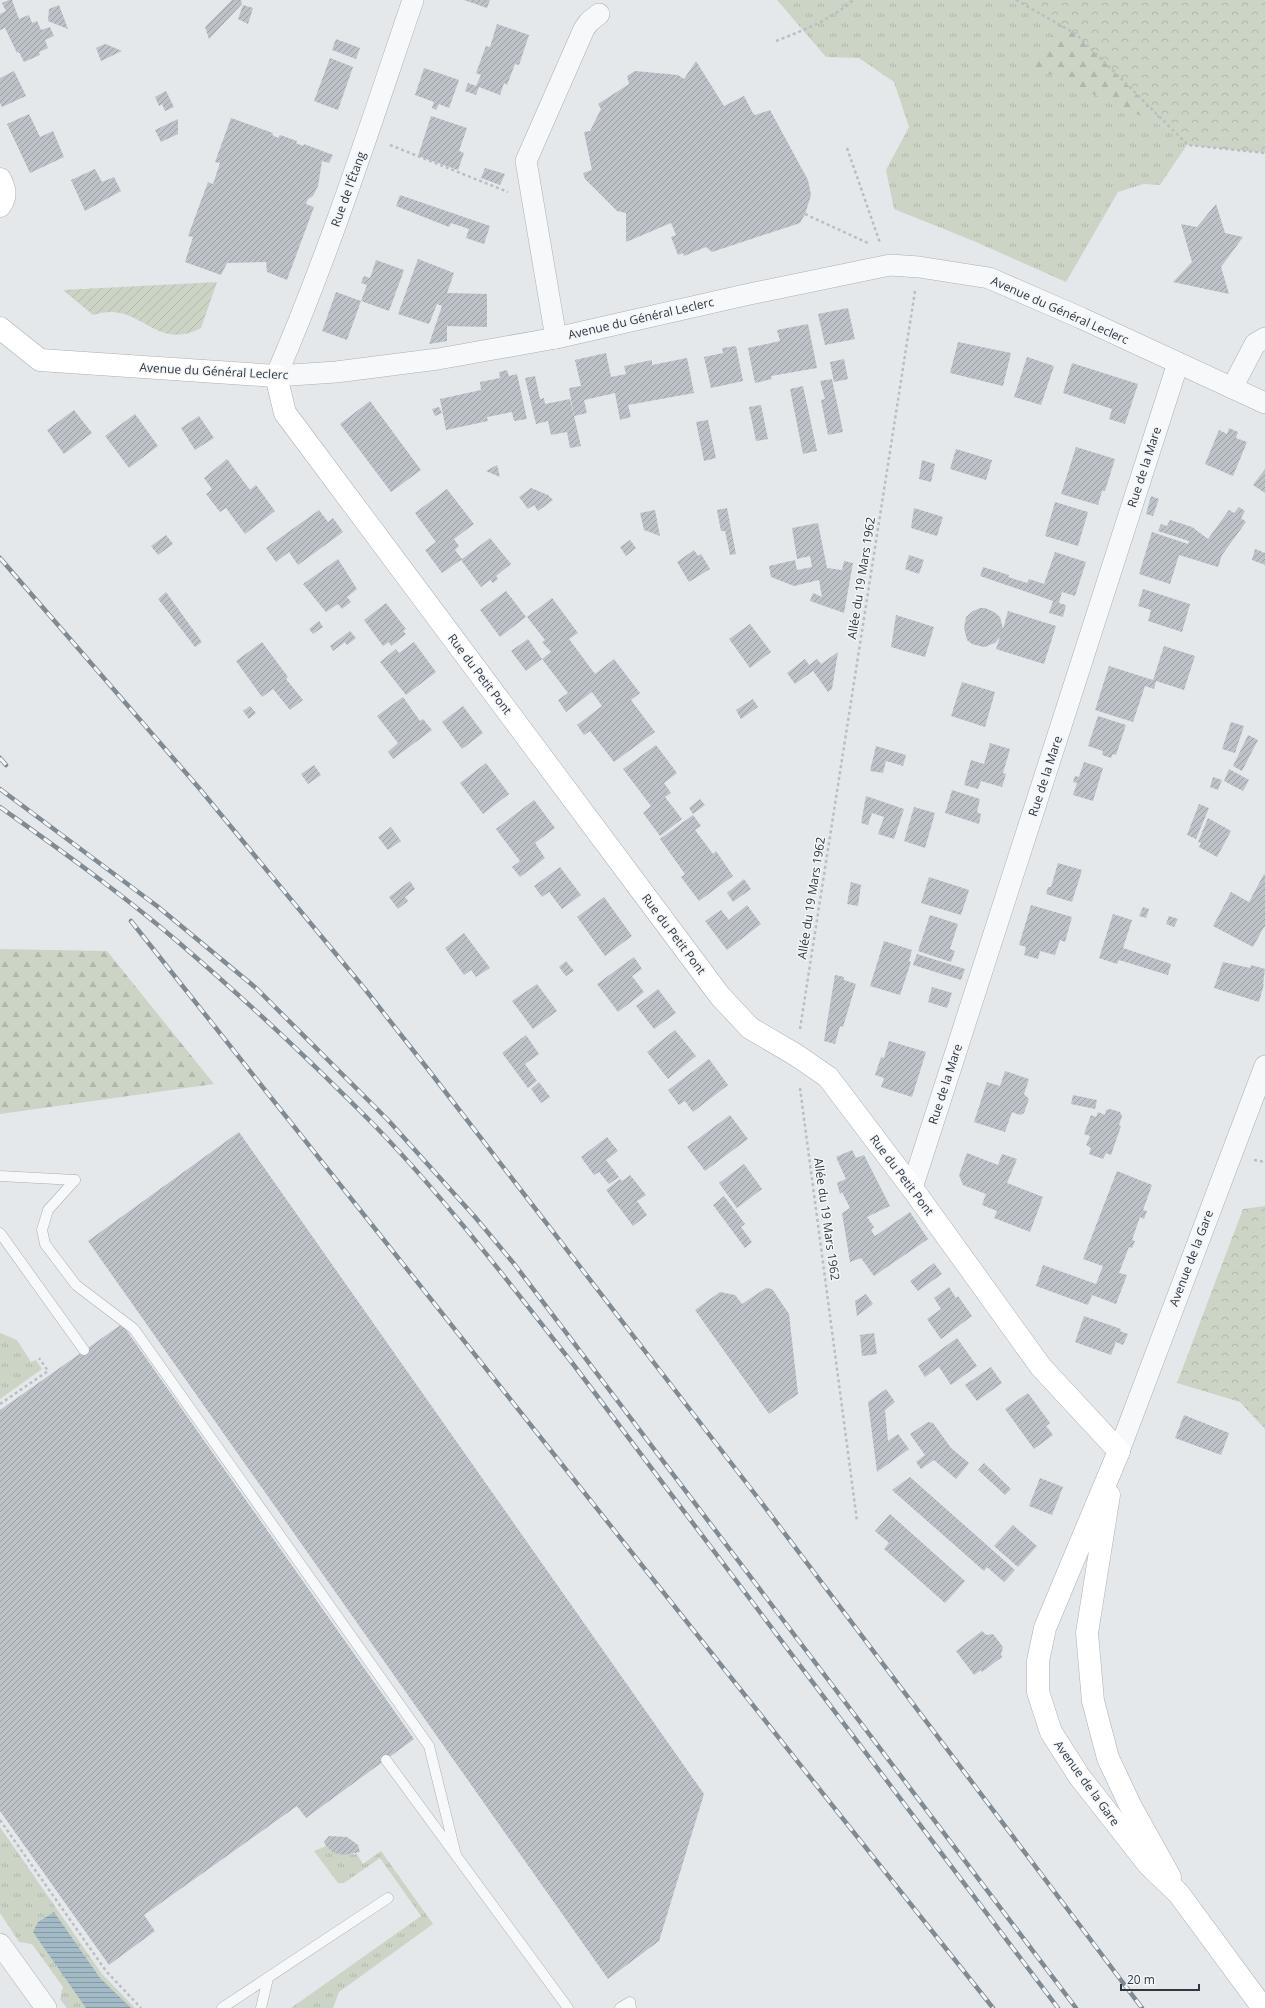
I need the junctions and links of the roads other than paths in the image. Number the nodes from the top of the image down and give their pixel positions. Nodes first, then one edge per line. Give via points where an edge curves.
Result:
1 (413, 0) edge
2 (599, 14) dead end
3 (0, 179) edge
4 (0, 206) edge
5 (0, 328) edge
6 (556, 338) junction
7 (1265, 338) edge
8 (1178, 363) junction
9 (276, 376) junction
10 (1232, 388) junction
11 (1265, 403) edge
12 (1265, 1066) edge
13 (0, 1176) edge
14 (912, 1188) junction
15 (0, 1233) edge
16 (84, 1350) dead end
17 (1119, 1451) junction
18 (386, 1760) dead end
19 (456, 1855) junction
20 (1179, 1894) junction
21 (388, 1898) dead end
22 (0, 1944) edge
23 (268, 1978) junction
24 (46, 2008) edge
25 (222, 2008) edge
26 (261, 2008) edge
27 (568, 2008) edge
28 (620, 2008) edge
29 (632, 2008) edge
30 (1263, 2008) edge

1 - 9 street, Rue de l'Étang via 299,324
2 - 6 street via 584,29 526,161
3 - 4 street via 6,191
5 - 9 street, Avenue du Général Leclerc via 40,360
6 - 8 street, Avenue du Général Leclerc via 890,265 989,278
6 - 9 street, Avenue du Général Leclerc via 438,359 336,372
7 - 10 street via 1255,344
8 - 10 street, Avenue du Général Leclerc
8 - 14 street, Rue de la Mare
9 - 14 street, Rue du Petit Pont via 285,413 720,996 750,1028 828,1077
10 - 11 street, Avenue du Général Leclerc
12 - 17 street, Avenue de la Gare
13 - 19 lane via 75,1180 48,1210 42,1230 45,1244 76,1285 134,1329 429,1746
14 - 17 street, Rue du Petit Pont via 1041,1367
15 - 16 lane
17 - 20 street, Avenue de la Gare via 1096,1570 1087,1633 1093,1701 1108,1758 1130,1805
17 - 20 street, Avenue de la Gare via 1045,1628 1038,1661 1038,1692 1051,1732 1079,1776 1148,1864
18 - 19 lane
19 - 27 lane
20 - 30 street, Avenue de la Gare
21 - 23 lane
22 - 24 street
23 - 25 lane
23 - 26 lane
28 - 29 lane via 630,2002

